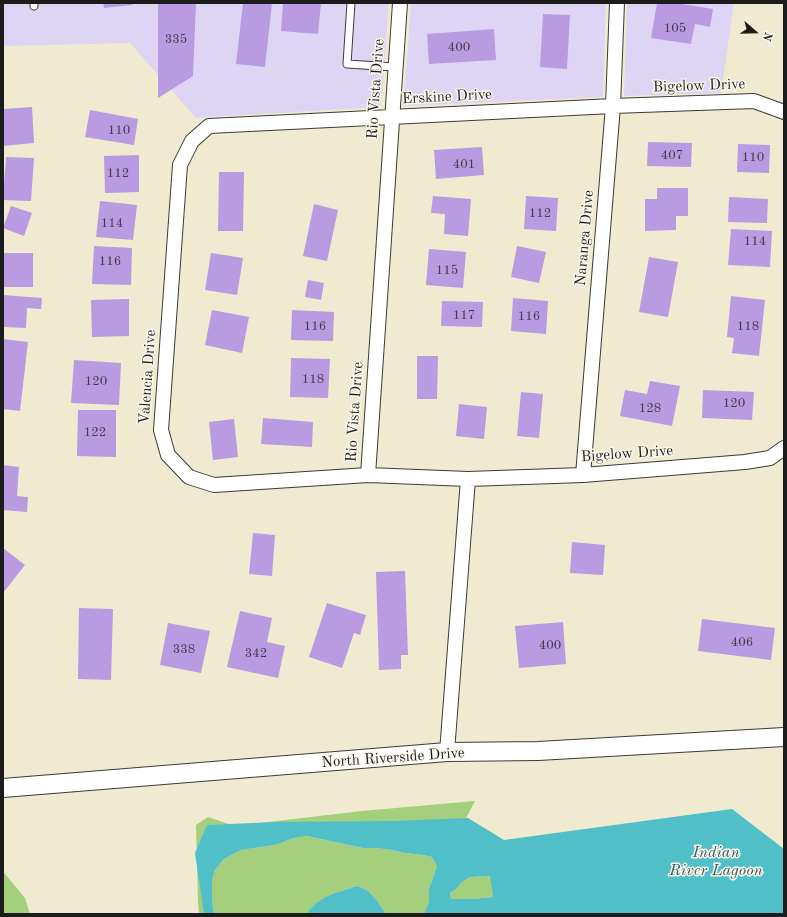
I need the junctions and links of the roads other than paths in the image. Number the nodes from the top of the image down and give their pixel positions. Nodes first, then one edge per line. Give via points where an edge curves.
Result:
1 (351, 3) edge
2 (400, 3) edge
3 (617, 3) edge
4 (395, 67) junction
5 (613, 106) junction
6 (784, 112) edge
7 (391, 116) junction
8 (192, 141) joint
9 (784, 448) edge
10 (368, 474) junction
11 (583, 475) junction
12 (468, 479) junction
13 (784, 737) edge
14 (447, 752) junction
15 (3, 788) edge

1 - 4 lane via 347,64
2 - 4 street, Rio Vista Drive
3 - 5 street, Naranga Drive
4 - 7 street, Rio Vista Drive
5 - 6 street, Bigelow Drive via 754,102
5 - 7 street, Erskine Drive
5 - 11 street, Naranga Drive
7 - 8 street, Erskine Drive via 209,126
7 - 10 street, Rio Vista Drive
8 - 10 street, Valencia Drive via 180,165 161,430 168,455 190,477 214,485
9 - 11 street, Bigelow Drive via 770,458 745,462
10 - 12 street, Rio Vista Drive
11 - 12 street, Bigelow Drive
12 - 14 street
13 - 14 street, North Riverside Drive via 538,750
14 - 15 street, North Riverside Drive

